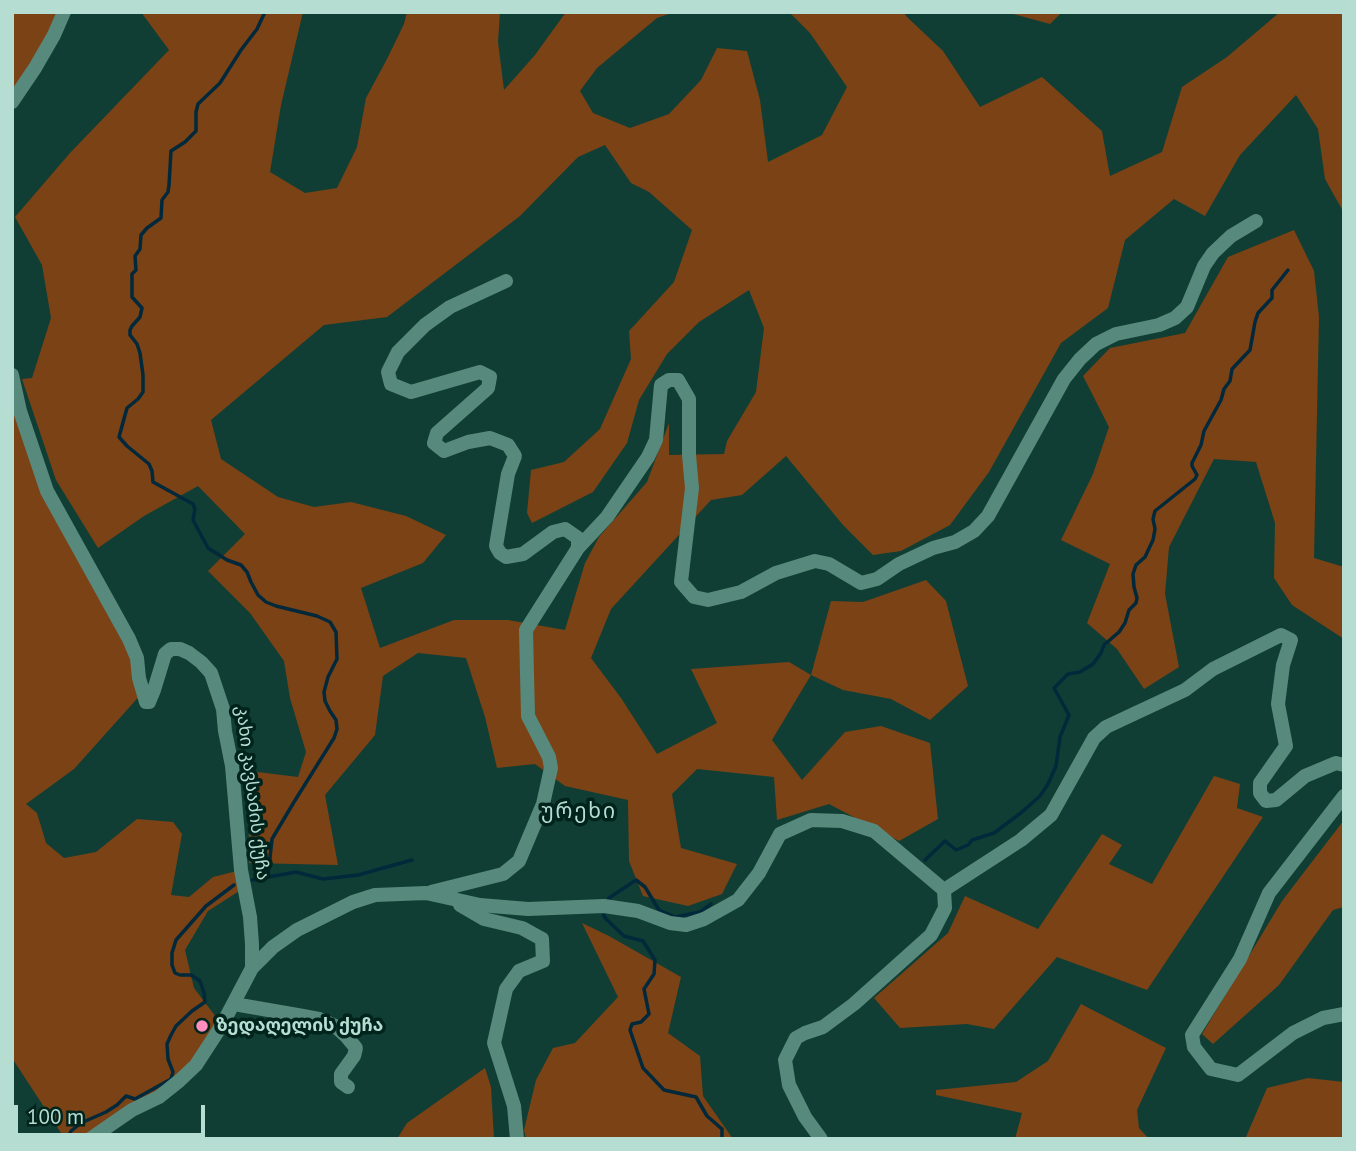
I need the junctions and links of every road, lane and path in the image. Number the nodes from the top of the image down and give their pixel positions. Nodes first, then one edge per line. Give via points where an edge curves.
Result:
1 (64, 12) edge
2 (12, 102) edge
3 (1256, 221) dead end
4 (506, 281) dead end
5 (12, 375) edge
6 (578, 548) junction
7 (1344, 765) edge
8 (1344, 796) edge
9 (944, 890) junction
10 (426, 893) junction
11 (443, 896) junction
12 (251, 968) junction
13 (234, 1004) junction
14 (1344, 1014) edge
15 (348, 1087) dead end
16 (90, 1139) edge
17 (517, 1139) edge
18 (821, 1139) edge

1 - 2 street
3 - 6 street, კახი კავსაძის ქუჩა via 1213,253 1187,307 1175,318 1116,334 1080,359 988,516 954,542 861,583 815,561 776,573 741,592 708,600 694,597 681,582 692,488 689,399 678,380 669,380 661,385 656,440 648,457 607,517
4 - 6 street via 450,307 425,325 398,352 388,372 391,384 411,392 480,372 490,377 488,388 437,433 433,443 444,451 490,438 508,445 515,456 496,546 500,553 506,557 523,554 553,532 565,529 578,538
5 - 12 street, კახი კავსაძის ქუჩა via 47,491 130,639 146,702 171,649 189,653 211,673 223,709 232,766 250,917
6 - 10 street, კახი კავსაძის ქუჩა via 526,630 528,716 551,768 543,804 519,862 503,874
7 - 9 street via 1336,762 1305,776 1276,800 1266,801 1259,793 1286,746 1278,704 1291,640 1281,635 1213,669 1185,690 1106,727 1094,738 1051,815
8 - 14 street via 1269,893 1240,960 1192,1035 1194,1047 1210,1069 1238,1075 1293,1033 1323,1018
9 - 11 street, კახი კავსაძის ქუჩა via 874,831 842,821 811,820 780,834 738,900 686,925 606,906 528,909
9 - 18 street via 945,908 931,935 844,1012 796,1038 785,1060 789,1085
10 - 11 street, კახი კავსაძის ქუჩა
10 - 12 street, კახი კავსაძის ქუჩა via 375,895 353,902 297,930
11 - 17 street, კახი კავსაძის ქუჩა via 484,919 522,928 542,939 543,961 519,971 506,989 495,1043 514,1106
12 - 13 street, კახი კავსაძის ქუჩა
13 - 15 street via 335,1026 356,1048 341,1074 341,1082
13 - 16 street, კახი კავსაძის ქუჩა via 209,1047 179,1081

